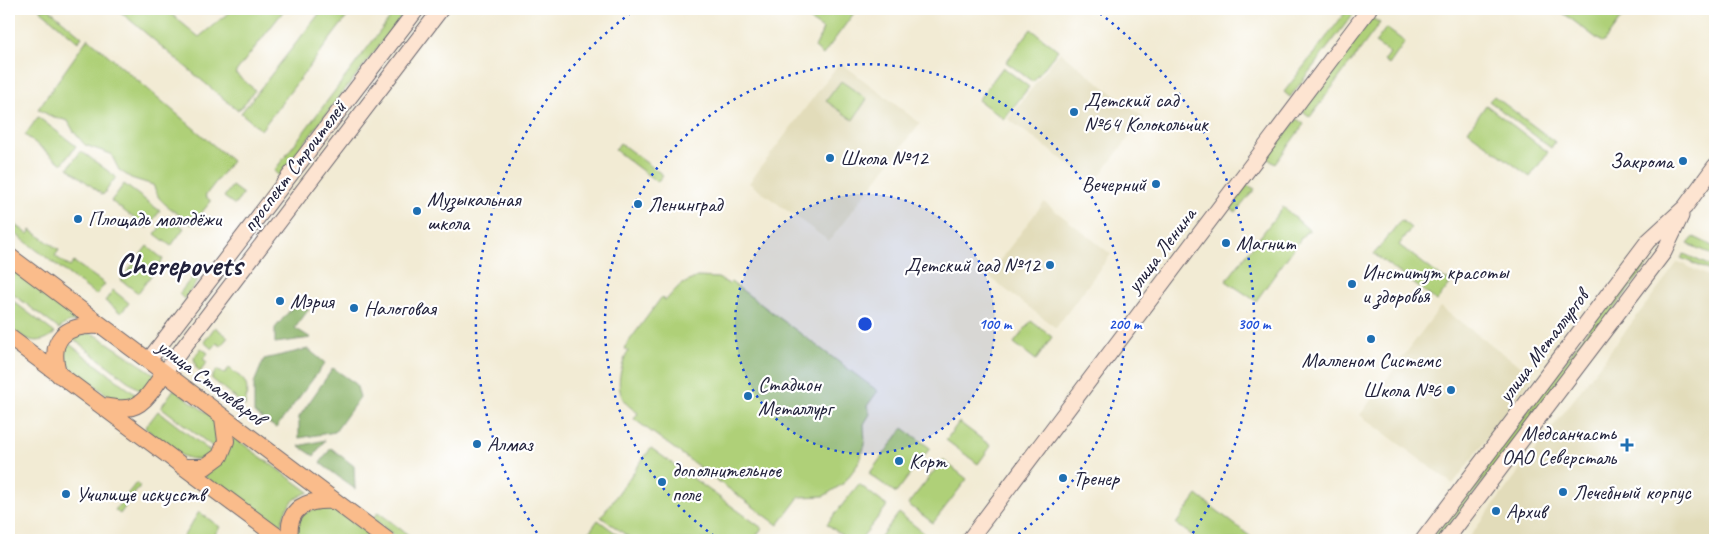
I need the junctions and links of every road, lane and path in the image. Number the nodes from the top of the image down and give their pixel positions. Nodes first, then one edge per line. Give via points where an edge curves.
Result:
1 (417, 9) edge
2 (441, 9) edge
3 (1369, 9) edge
4 (1715, 166) edge
5 (1685, 207) junction
6 (9, 256) edge
7 (100, 326) junction
8 (9, 337) edge
9 (148, 361) junction
10 (164, 373) junction
11 (59, 375) junction
12 (102, 406) junction
13 (223, 418) junction
14 (183, 467) junction
15 (335, 501) junction
16 (282, 540) edge
17 (290, 540) edge
18 (387, 540) edge
19 (969, 540) edge
20 (1423, 540) edge
21 (1446, 540) edge

1 - 9 street, проспект Строителей
2 - 10 street, проспект Строителей
3 - 19 street, улица Ленина
4 - 5 street, улица Металлургов
5 - 20 street, улица Металлургов via 1648,241
5 - 21 street, улица Металлургов via 1664,252
6 - 7 main road, улица Сталеваров
7 - 9 main road, улица Сталеваров
7 - 11 main road via 77,327 63,336 54,356
8 - 11 main road
9 - 10 main road, улица Сталеваров
10 - 12 main road via 145,398 133,407
10 - 13 main road, улица Сталеваров
11 - 12 main road
12 - 14 main road
13 - 14 main road via 226,441 220,456 206,467
13 - 15 main road, улица Сталеваров
14 - 16 main road
15 - 17 main road via 308,502 295,512 289,530
15 - 18 main road, улица Сталеваров

